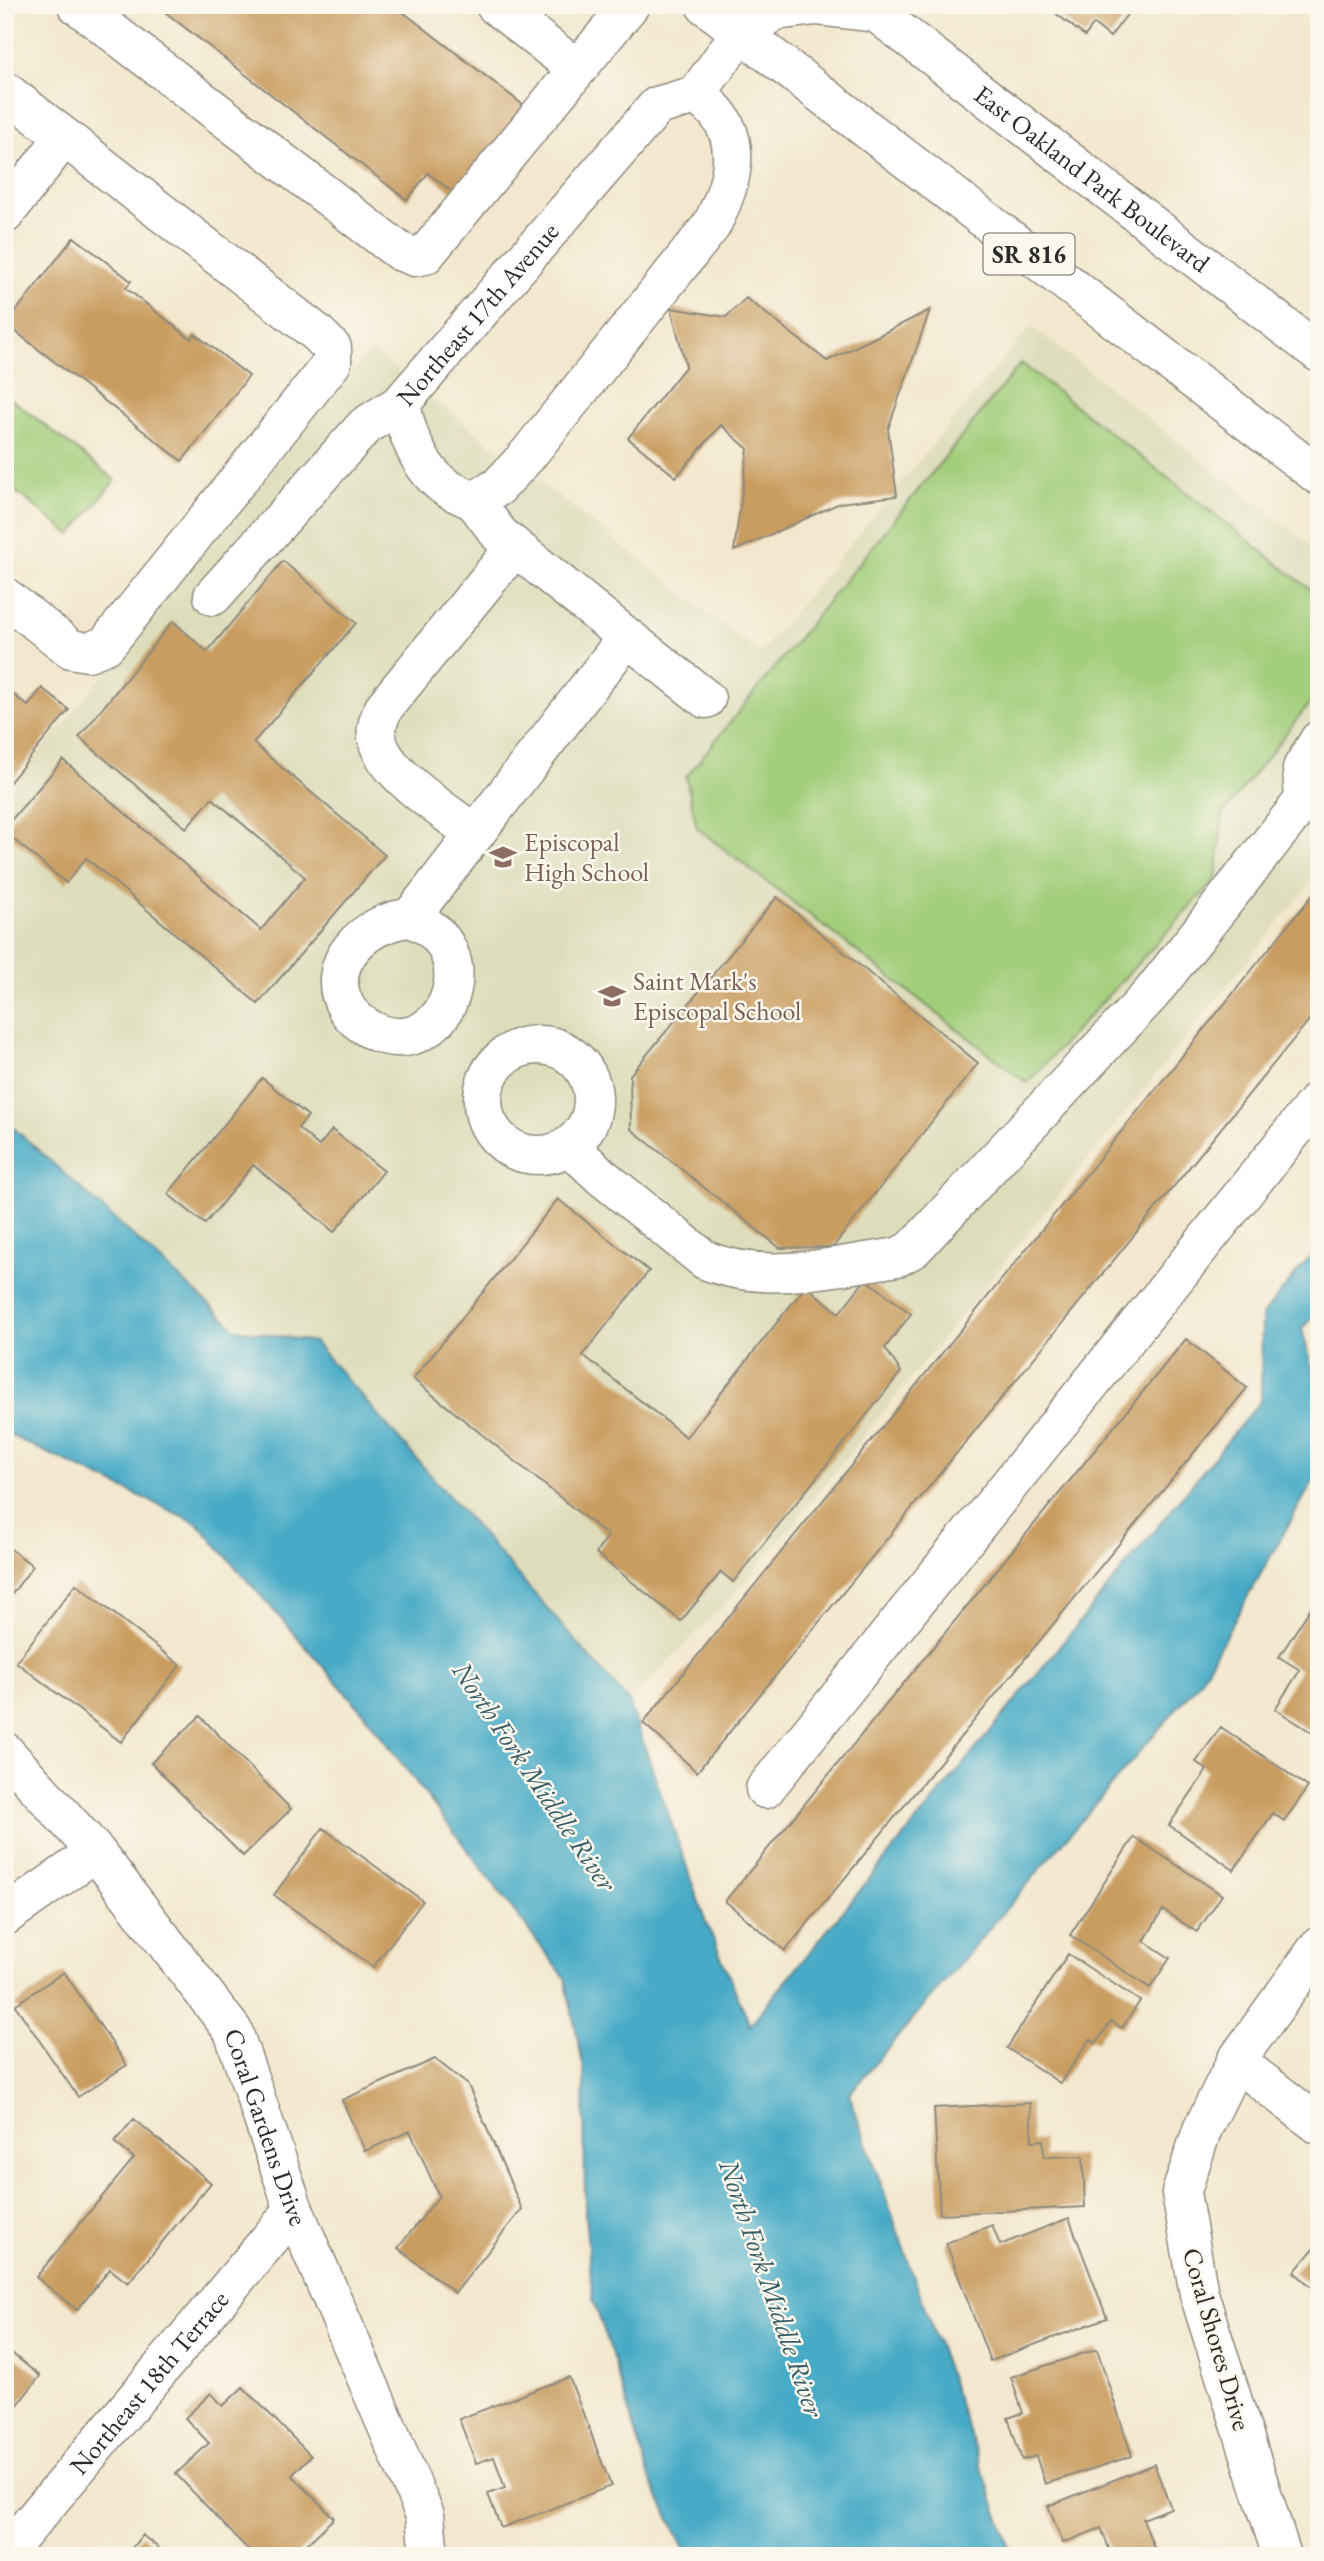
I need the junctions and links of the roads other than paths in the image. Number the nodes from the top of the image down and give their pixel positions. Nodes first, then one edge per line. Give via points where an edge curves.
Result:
1 (77, 5) edge
2 (495, 5) edge
3 (630, 5) edge
4 (705, 5) edge
5 (871, 9) edge
6 (740, 33) junction
7 (577, 69) junction
8 (5, 91) edge
9 (696, 95) junction
10 (64, 137) junction
11 (5, 214) edge
12 (1319, 353) edge
13 (401, 403) junction
14 (1319, 476) edge
15 (474, 501) junction
16 (515, 547) junction
17 (213, 596) dead end
18 (5, 597) edge
19 (627, 637) junction
20 (706, 699) dead end
21 (1319, 740) edge
22 (1311, 799) edge
23 (475, 834) junction
24 (410, 918) dead end
25 (1319, 1099) edge
26 (569, 1146) dead end
27 (5, 1752) edge
28 (765, 1789) dead end
29 (96, 1852) junction
30 (5, 1916) edge
31 (1319, 1946) edge
32 (1236, 2061) junction
33 (1319, 2125) edge
34 (294, 2210) junction
35 (5, 2554) edge
36 (429, 2556) edge
37 (1282, 2556) edge

1 - 7 street via 399,251 415,257 425,255
2 - 7 street
3 - 7 street
4 - 6 street, SR 816
5 - 6 street via 816,6 775,11
5 - 12 street, East Oakland Park Boulevard
6 - 9 street
6 - 14 street, SR 816
8 - 10 street
9 - 13 street, Northeast 17th Avenue via 657,106
9 - 15 street via 717,113 733,151 731,175 715,217 526,457 498,487
10 - 11 street
10 - 18 street via 317,333 332,348 331,363 106,645 88,652 71,649
13 - 15 street via 413,444 428,469 444,486
13 - 17 street, Northeast 17th Avenue via 365,426
15 - 16 street
16 - 19 street
16 - 23 street via 385,706 376,733 395,772
19 - 20 street
19 - 23 street
21 - 22 street via 1302,768
22 - 26 street via 1151,994 913,1249 898,1257 779,1273 724,1268 705,1260
23 - 24 street
25 - 28 street
27 - 29 street, Coral Gardens Drive
29 - 30 street
29 - 34 street, Coral Gardens Drive via 233,2031
31 - 32 street, Coral Shores Drive
32 - 33 street
32 - 37 street, Coral Shores Drive via 1202,2130 1181,2193 1199,2294
34 - 35 street, Northeast 18th Terrace
34 - 36 street, Coral Gardens Drive via 425,2515

